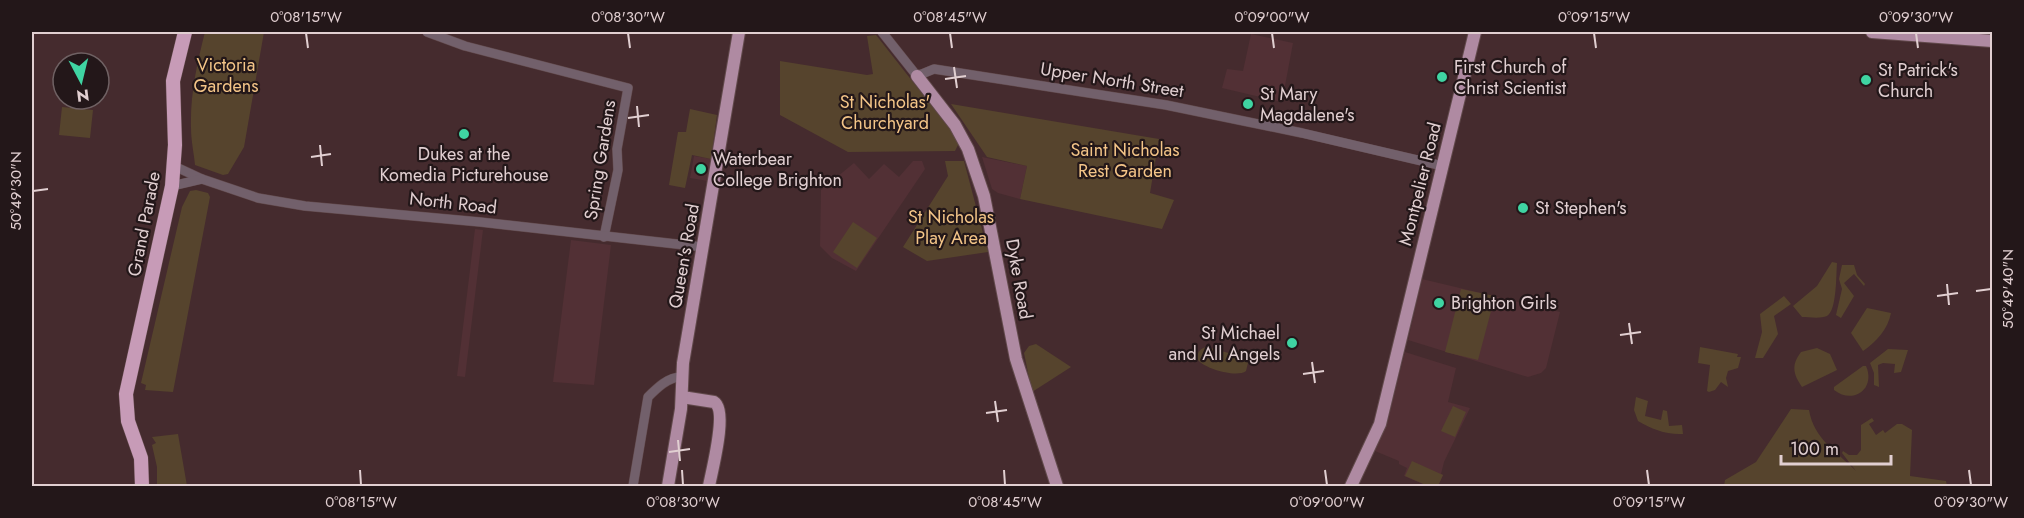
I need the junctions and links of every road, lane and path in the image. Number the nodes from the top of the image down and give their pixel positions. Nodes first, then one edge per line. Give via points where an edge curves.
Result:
1 (185, 32) edge
2 (427, 32) edge
3 (739, 32) edge
4 (882, 32) edge
5 (1475, 32) edge
6 (1872, 32) edge
7 (1992, 41) edge
8 (917, 76) junction
9 (174, 166) junction
10 (1443, 166) junction
11 (202, 179) junction
12 (172, 186) junction
13 (604, 237) junction
14 (703, 247) junction
15 (681, 378) junction
16 (682, 397) junction
17 (142, 486) edge
18 (633, 486) edge
19 (668, 486) edge
20 (710, 486) edge
21 (1057, 486) edge
22 (1351, 486) edge

1 - 9 highway, Grand Parade via 174,81
2 - 13 street, Spring Gardens via 465,46 628,88 617,149 618,170
3 - 14 main road, Queen's Road
4 - 8 street, Dyke Road
5 - 10 main road, Montpelier Road
6 - 7 main road
8 - 10 street, Upper North Street via 934,69 1166,105
8 - 21 main road, Dyke Road via 955,125 968,149 984,196 1016,359
9 - 11 street, North Road
9 - 12 highway, Grand Parade
10 - 22 main road, Montpelier Road via 1380,424
11 - 12 street
11 - 13 street, North Road via 258,198 306,206
12 - 17 highway, Grand Parade via 125,401 128,422 140,452
13 - 14 street, North Road
14 - 15 main road, Queen's Road
15 - 16 main road, Queen's Road
15 - 18 street via 674,377 648,397
16 - 19 main road, Queen's Road
16 - 20 main road via 718,404 719,429

